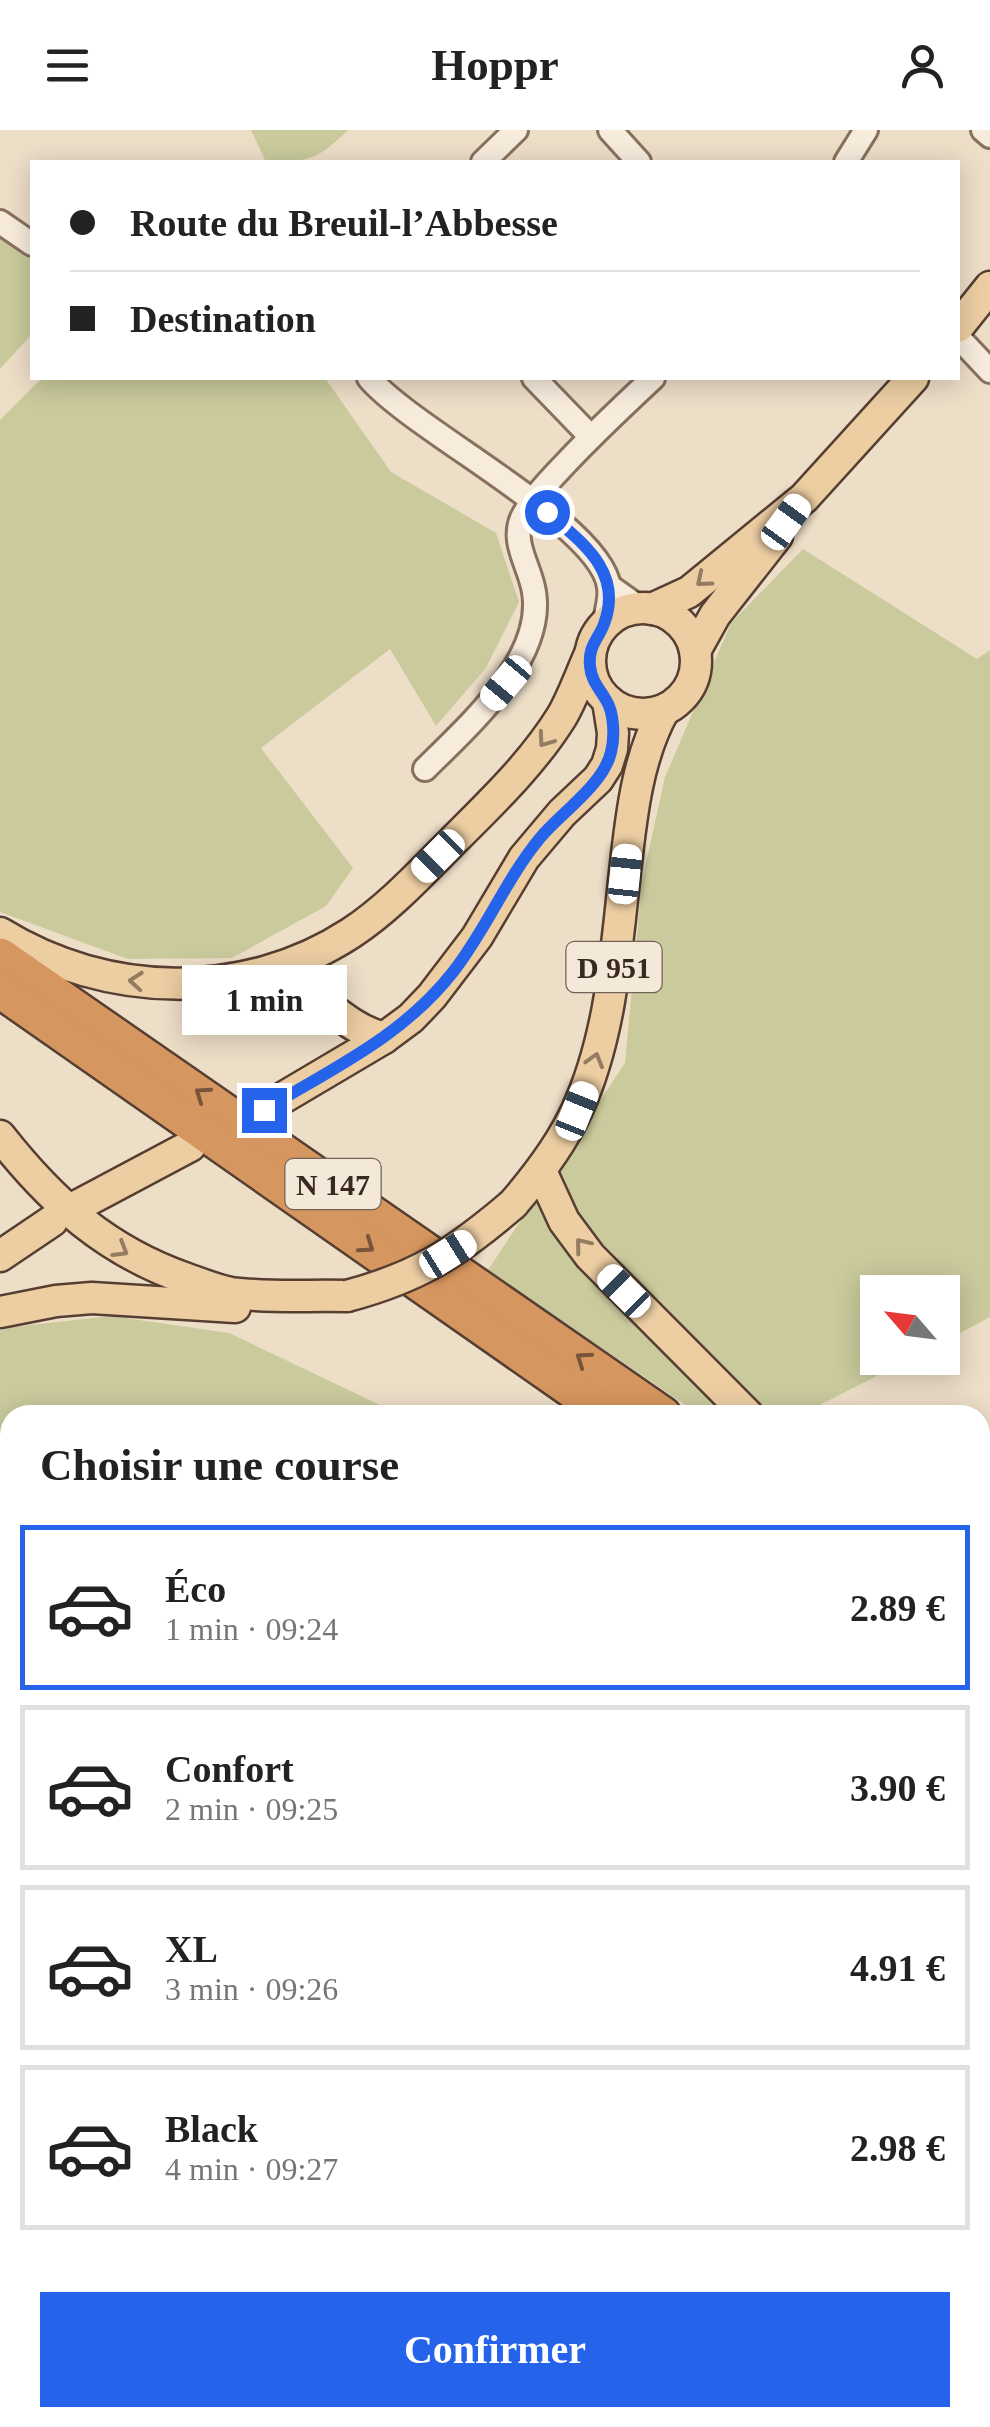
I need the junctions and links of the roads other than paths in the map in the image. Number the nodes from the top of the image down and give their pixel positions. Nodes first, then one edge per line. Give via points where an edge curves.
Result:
1 (516, 130) edge
2 (610, 130) edge
3 (866, 130) edge
4 (983, 130) edge
5 (990, 136) edge
6 (486, 160) edge
7 (637, 160) edge
8 (847, 160) edge
9 (0, 222) edge
10 (30, 243) edge
11 (990, 287) edge
12 (960, 324) edge
13 (960, 339) edge
14 (990, 371) edge
15 (371, 380) edge
16 (536, 380) edge
17 (651, 380) edge
18 (911, 380) edge
19 (591, 436) junction
20 (804, 498) junction
21 (532, 502) junction
22 (609, 586) junction
23 (646, 608) junction
24 (604, 625) junction
25 (695, 652) junction
26 (590, 654) junction
27 (608, 702) junction
28 (664, 710) junction
29 (426, 769) dead end
30 (0, 933) edge
31 (0, 956) edge
32 (275, 970) junction
33 (0, 990) edge
34 (384, 1038) junction
35 (264, 1110) dead end
36 (0, 1136) edge
37 (190, 1146) dead end
38 (541, 1171) junction
39 (79, 1206) dead end
40 (52, 1221) dead end
41 (0, 1256) edge
42 (346, 1296) junction
43 (15, 1308) edge
44 (594, 1405) edge
45 (649, 1405) edge
46 (738, 1405) edge

1 - 6 street
2 - 7 street
3 - 8 street
4 - 5 street
9 - 10 street
11 - 12 main road
13 - 14 street
15 - 21 street
16 - 19 street
17 - 19 street
18 - 20 main road
19 - 21 street
20 -> 23 main road via 689,592
20 - 25 main road via 715,615
21 - 22 street via 596,556
21 - 29 street via 517,534 536,598 523,653 506,683
22 - 23 street
22 - 24 street
23 - 24 main road via 627,610
23 - 25 main road via 680,623
24 - 26 main road
25 - 28 main road via 690,686
26 - 27 main road via 593,680
26 -> 32 main road via 541,747 480,815 354,931
27 - 28 main road via 634,714
27 - 34 main road via 612,749 598,779 524,858 454,970
38 -> 28 main road, D 951 via 577,1111 599,1048 634,809
32 -> 30 main road via 177,985 120,980 66,965
45 -> 31 highway, N 147
32 - 34 main road via 350,1024
33 -> 44 highway, N 147
34 - 35 main road
36 -> 42 main road via 59,1204 138,1260 226,1292
37 - 39 main road
38 - 42 main road, D 951, bridge via 472,1239 425,1268
46 -> 38 main road via 590,1256 564,1221
40 - 41 main road
42 - 43 main road, D 951 via 248,1308 92,1298

